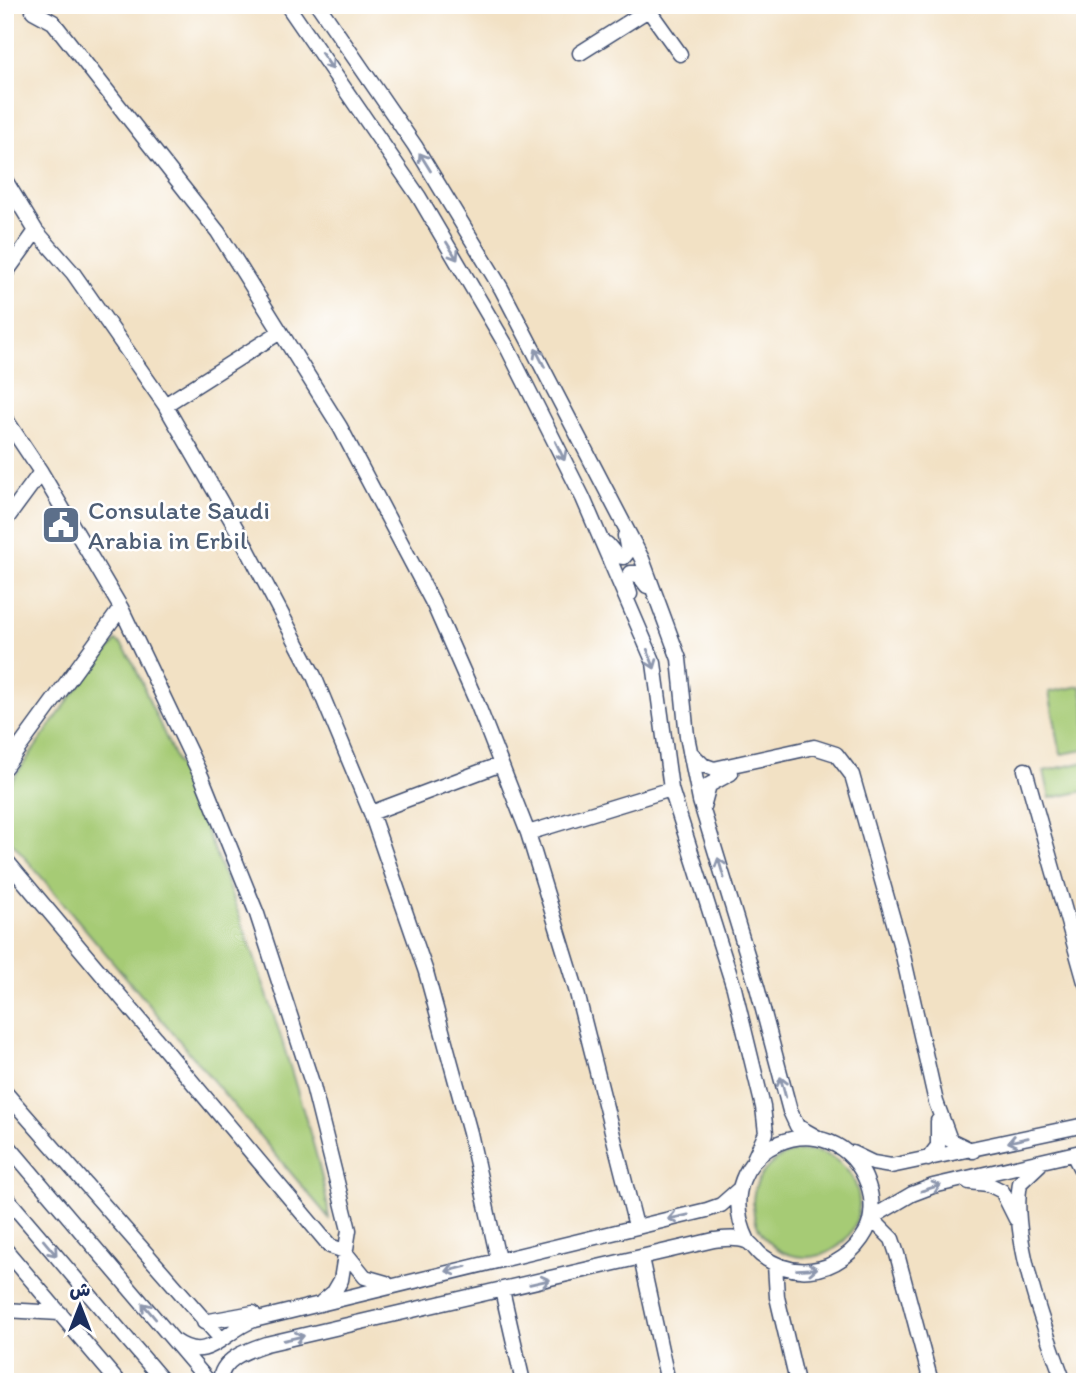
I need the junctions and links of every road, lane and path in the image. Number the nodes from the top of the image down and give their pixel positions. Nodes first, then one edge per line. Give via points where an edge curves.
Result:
1 (287, 5) edge
2 (318, 5) edge
3 (647, 8) edge
4 (33, 11) dead end
5 (580, 53) dead end
6 (680, 54) dead end
7 (5, 180) edge
8 (36, 231) junction
9 (5, 274) edge
10 (280, 332) junction
11 (165, 404) junction
12 (5, 418) edge
13 (41, 472) junction
14 (5, 521) edge
15 (622, 521) junction
16 (596, 528) junction
17 (121, 608) junction
18 (664, 618) junction
19 (639, 631) junction
20 (690, 751) junction
21 (762, 761) junction
22 (501, 764) junction
23 (5, 767) edge
24 (1025, 769) dead end
25 (671, 789) junction
26 (702, 809) junction
27 (371, 813) junction
28 (528, 833) junction
29 (5, 859) edge
30 (1085, 982) edge
31 (5, 1092) edge
32 (936, 1102) junction
33 (1085, 1125) edge
34 (820, 1139) junction
35 (5, 1142) edge
36 (838, 1146) junction
37 (973, 1150) junction
38 (1079, 1153) edge
39 (754, 1159) junction
40 (928, 1159) junction
41 (1047, 1160) junction
42 (1085, 1177) edge
43 (956, 1181) junction
44 (738, 1190) junction
45 (5, 1196) edge
46 (871, 1218) junction
47 (636, 1226) junction
48 (1022, 1234) junction
49 (748, 1241) junction
50 (5, 1249) edge
51 (344, 1251) junction
52 (641, 1258) junction
53 (498, 1259) junction
54 (775, 1264) junction
55 (395, 1284) junction
56 (502, 1290) junction
57 (322, 1302) junction
58 (299, 1307) junction
59 (5, 1310) edge
60 (60, 1313) junction
61 (264, 1317) junction
62 (204, 1322) junction
63 (224, 1337) junction
64 (176, 1341) junction
65 (266, 1344) junction
66 (237, 1357) junction
67 (1065, 1379) edge
68 (118, 1382) edge
69 (164, 1382) edge
70 (209, 1382) edge
71 (220, 1382) edge
72 (523, 1382) edge
73 (668, 1382) edge
74 (797, 1382) edge
75 (931, 1382) edge

1 -> 16 street via 464,271 547,423
15 -> 2 street via 501,288 415,146
3 - 5 street
3 - 6 street
4 - 10 street via 48,17 118,102 218,232
7 - 8 street
8 - 9 street
8 - 11 street via 73,272
10 - 11 street
10 - 22 street via 389,514 434,605
11 - 27 street via 281,609
12 - 13 street
13 - 14 street
13 - 17 street
15 - 16 street via 628,552 624,557 617,556
15 - 18 street
16 - 19 street
17 - 23 street
17 - 51 street via 202,778 257,914 313,1086 349,1230
18 - 19 street via 640,575 631,573 626,582
18 - 20 street via 679,659
19 -> 25 street via 659,687
20 - 21 street via 698,762 714,769
20 - 26 street
21 - 26 street via 713,780
21 - 32 street via 824,748 836,754 852,775 902,951
22 - 27 street
22 - 28 street
24 - 30 street
25 - 28 street
25 - 39 street via 734,988 763,1107 766,1133
34 -> 26 street via 797,1126 790,1111
27 - 53 street via 426,972 470,1133
28 - 47 street via 576,989
29 - 51 street via 330,1246
31 - 62 street
32 - 37 street via 950,1140
32 - 40 street via 939,1143
33 -> 37 street
34 - 36 street
34 - 39 street via 784,1140
64 -> 35 street
36 - 40 street via 883,1166
36 - 46 street via 863,1173 870,1191
37 - 40 street
38 - 41 street
38 - 42 street
39 - 44 street
41 - 43 street
41 - 48 street via 1020,1183
46 -> 43 street via 912,1194
43 - 48 street via 988,1184 1002,1191
44 -> 47 street via 722,1205 708,1210
44 - 49 street via 739,1216
45 -> 69 street
54 -> 46 street via 792,1270 829,1266 858,1244
46 - 75 street via 892,1239
47 - 53 street
48 - 67 street via 1047,1337
49 - 52 street via 714,1240
49 - 54 street
50 - 60 street
51 - 55 street via 372,1281
51 - 57 street via 338,1287
56 -> 52 street
52 - 73 street
53 -> 55 street
54 - 74 street via 774,1280
55 - 57 street
65 -> 56 street
56 - 72 street
57 - 58 street
58 - 61 street
58 - 62 street
59 - 60 street
60 - 68 street
61 - 63 street via 241,1324
61 - 65 street via 254,1325 252,1335
62 - 63 street
63 - 64 street via 196,1351
63 - 66 street via 235,1335 241,1340
64 - 70 street
65 - 66 street
66 - 71 street via 226,1364

